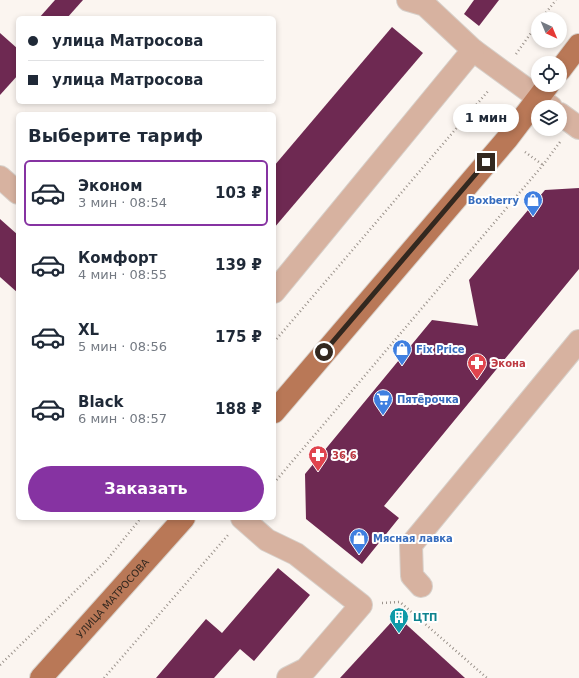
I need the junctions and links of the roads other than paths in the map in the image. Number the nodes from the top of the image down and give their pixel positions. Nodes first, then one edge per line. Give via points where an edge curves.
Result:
1 (421, 2) edge
2 (579, 46) edge
3 (473, 50) junction
4 (567, 61) edge
5 (546, 97) edge
6 (276, 290) edge
7 (579, 341) edge
8 (276, 410) edge
9 (182, 520) edge
10 (244, 520) edge
11 (421, 586) dead end
12 (41, 678) edge
13 (288, 678) edge

1 - 3 lane
2 - 4 main road
3 - 5 lane via 503,73
3 - 6 lane
5 - 8 main road via 506,139
7 - 11 lane via 411,545 412,576
9 - 12 main road, УЛИЦА МАТРОСОВА
10 - 13 lane via 267,540 296,554 362,605 306,669

